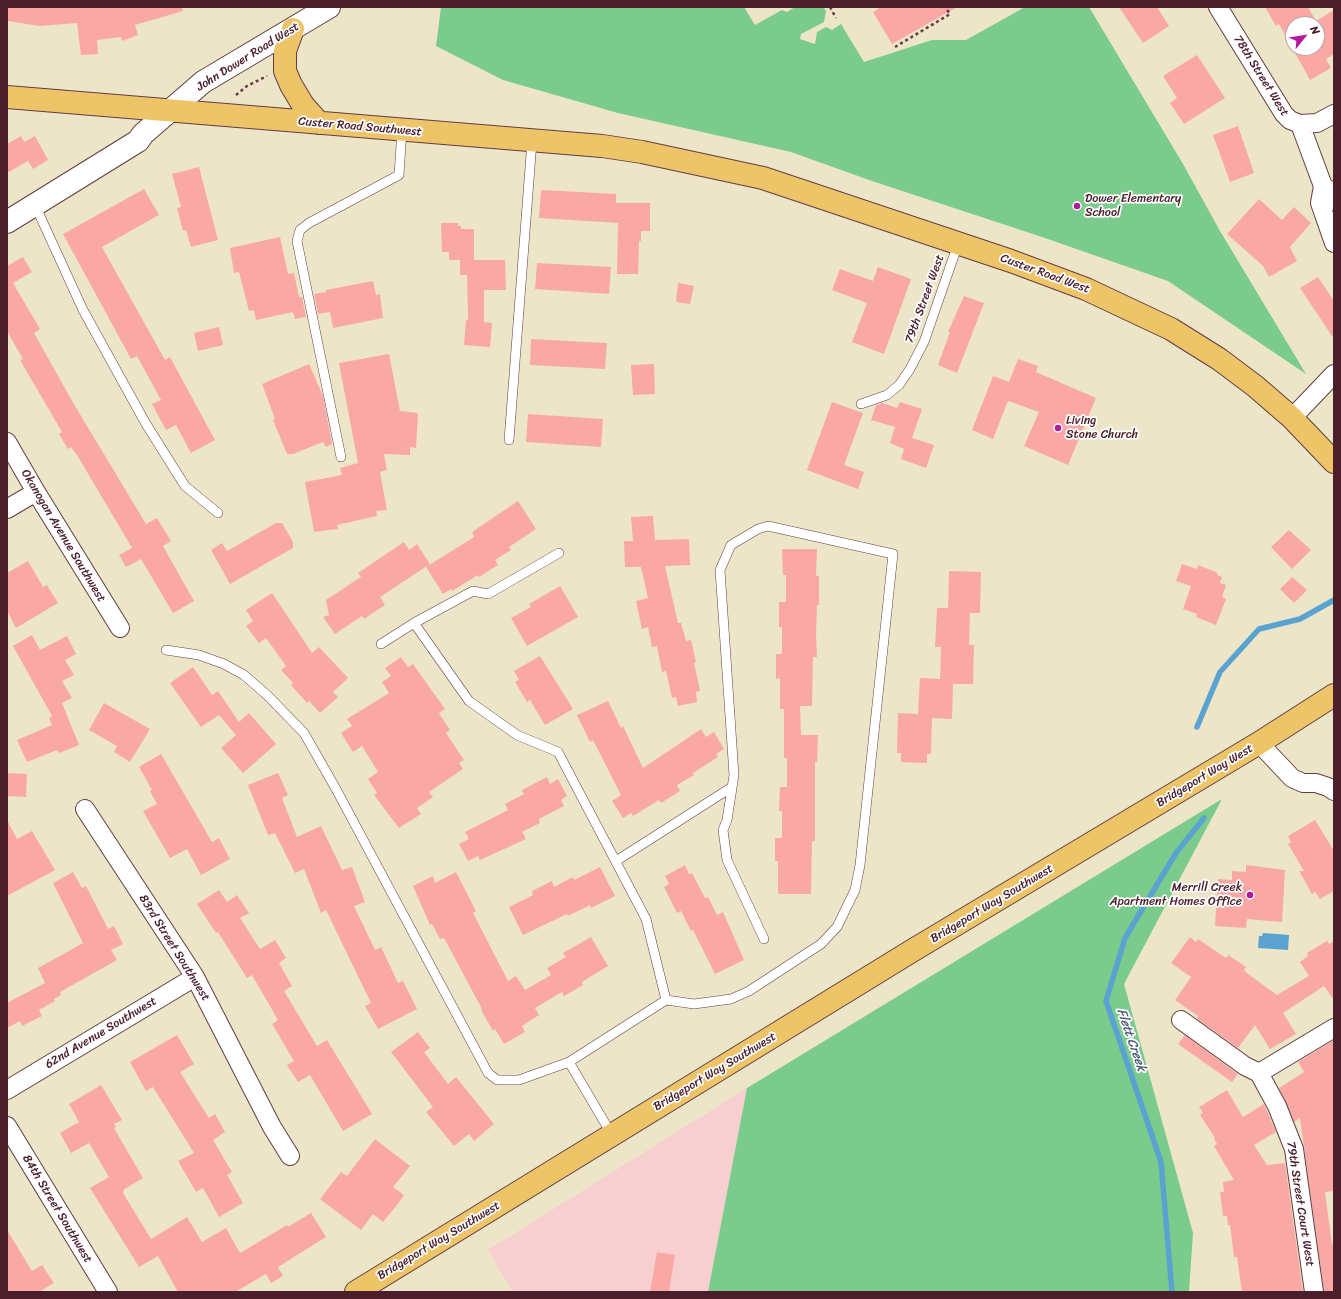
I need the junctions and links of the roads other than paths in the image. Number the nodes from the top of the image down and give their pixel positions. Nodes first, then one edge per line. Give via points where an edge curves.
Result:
1 (329, 7) edge
2 (1218, 7) edge
3 (293, 29) junction
4 (7, 97) edge
5 (170, 112) junction
6 (1334, 114) edge
7 (319, 123) junction
8 (1300, 124) junction
9 (402, 130) junction
10 (532, 140) junction
11 (712, 168) joint
12 (1322, 186) junction
13 (1334, 201) edge
14 (35, 205) junction
15 (7, 222) edge
16 (1334, 243) edge
17 (958, 244) junction
18 (1334, 374) edge
19 (861, 404) dead end
20 (1292, 418) junction
21 (509, 440) dead end
22 (7, 442) edge
23 (342, 458) dead end
24 (1334, 462) edge
25 (36, 492) junction
26 (7, 509) edge
27 (218, 513) dead end
28 (559, 552) dead end
29 (414, 623) junction
30 (120, 628) dead end
31 (380, 644) dead end
32 (166, 650) dead end
33 (1334, 695) edge
34 (1259, 743) junction
35 (732, 787) junction
36 (1334, 791) edge
37 (86, 809) dead end
38 (1075, 855) joint
39 (616, 861) junction
40 (764, 939) dead end
41 (195, 977) junction
42 (666, 1000) junction
43 (1181, 1020) dead end
44 (1334, 1028) edge
45 (569, 1062) junction
46 (1259, 1073) junction
47 (7, 1090) edge
48 (7, 1126) edge
49 (612, 1135) junction
50 (290, 1156) dead end
51 (108, 1292) edge
52 (356, 1292) edge
53 (1314, 1292) edge

1 - 3 street, John Dower Road West
2 - 8 street, 78th Street West via 1284,114
3 - 5 street, John Dower Road West via 203,82
3 - 7 main road via 285,51 285,71 303,105
4 - 5 main road, Custer Road Southwest
5 - 7 main road, Custer Road Southwest
5 - 14 street, John Dower Road West via 138,141
6 - 8 street via 1317,123
7 - 9 main road, Custer Road Southwest
8 - 12 street, 78th Street West
9 - 10 main road, Custer Road Southwest
9 - 23 lane via 399,175 309,223 300,230 297,241
10 - 11 main road, Custer Road Southwest via 642,152
10 - 21 lane
11 - 17 main road, Custer Road West via 763,178
12 - 13 street, 78th Street West via 1329,190
12 - 16 street, 78th Street West via 1320,203
14 - 15 street, John Dower Road West
14 - 27 lane via 83,310 146,424 185,486
17 - 19 lane, 79th Street West via 924,342 910,369 899,385 887,395
17 - 20 main road, Custer Road West via 1086,289 1171,329 1239,373
18 - 20 street
20 - 24 main road, Custer Road West
22 - 25 street, Okanogan Avenue Southwest
25 - 26 street
25 - 30 street, Okanogan Avenue Southwest
28 - 29 lane via 488,594 473,591
29 - 31 lane
29 - 39 lane via 469,701 517,735 558,752
32 - 45 lane via 199,655 244,675 304,733 488,1072 497,1080 519,1080
33 - 34 main road, Bridgeport Way West
34 - 36 street via 1292,778 1303,783 1316,783
34 - 38 main road, Bridgeport Way West
35 - 39 lane
35 - 40 lane via 723,830 727,860
35 - 42 lane via 734,775 720,570 731,545 768,526 893,554 860,865 855,890 837,927 821,944 749,991 730,999 694,1004
37 - 41 street, 83rd Street Southwest
38 - 49 main road, Bridgeport Way Southwest
39 - 42 lane via 646,919
41 - 47 street, 62nd Avenue Southwest
41 - 50 street, 83rd Street Southwest via 272,1127
42 - 45 lane
43 - 46 street via 1245,1066
44 - 46 street
45 - 49 lane
46 - 53 street, 79th Street Court West via 1277,1106 1294,1149
48 - 51 street, 84th Street Southwest
49 - 52 main road, Bridgeport Way Southwest

